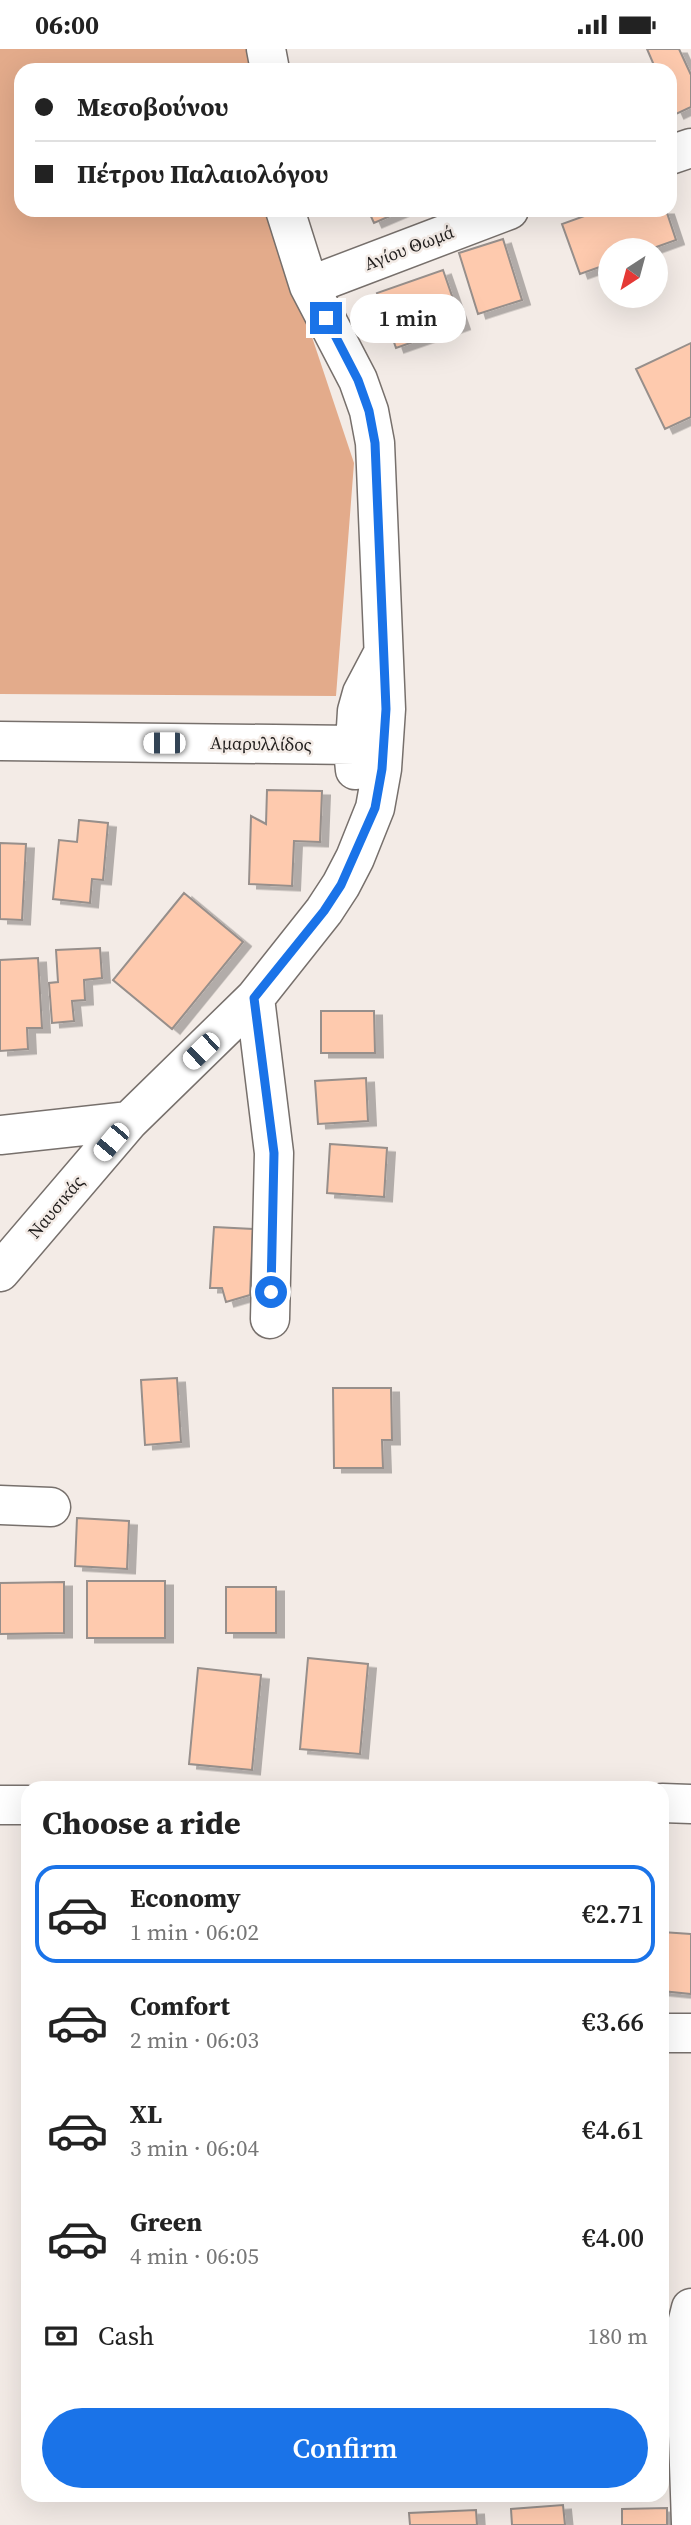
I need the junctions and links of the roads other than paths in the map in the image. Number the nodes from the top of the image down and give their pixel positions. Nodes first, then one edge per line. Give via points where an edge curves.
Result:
1 (287, 217) edge
2 (491, 217) edge
3 (309, 286) junction
4 (385, 649) junction
5 (0, 741) edge
6 (355, 745) junction
7 (375, 808) junction
8 (254, 998) junction
9 (129, 1121) junction
10 (0, 1135) edge
11 (0, 1272) edge
12 (270, 1319) dead end
13 (0, 1505) edge
14 (51, 1507) dead end
15 (669, 1803) edge
16 (691, 1804) edge
17 (0, 1805) edge
18 (21, 1805) edge
19 (691, 2032) edge
20 (669, 2033) edge
21 (691, 2308) edge
22 (691, 2524) edge

1 - 3 street, Ναυσικάς
2 - 3 street, Αγίου Θωμά
3 - 4 street, Ναυσικάς via 369,411 377,468
4 - 6 street via 359,703
4 - 7 street, Ναυσικάς via 386,709
5 - 6 street, Αμαρυλλίδος
6 - 7 street via 354,767
7 - 8 street, Ναυσικάς via 341,885
8 - 9 street, Ναυσικάς
8 - 12 street via 274,1153
9 - 10 street
9 - 11 street, Ναυσικάς
13 - 14 street
15 - 16 street
17 - 18 street
19 - 20 street
21 - 22 street via 686,2377

